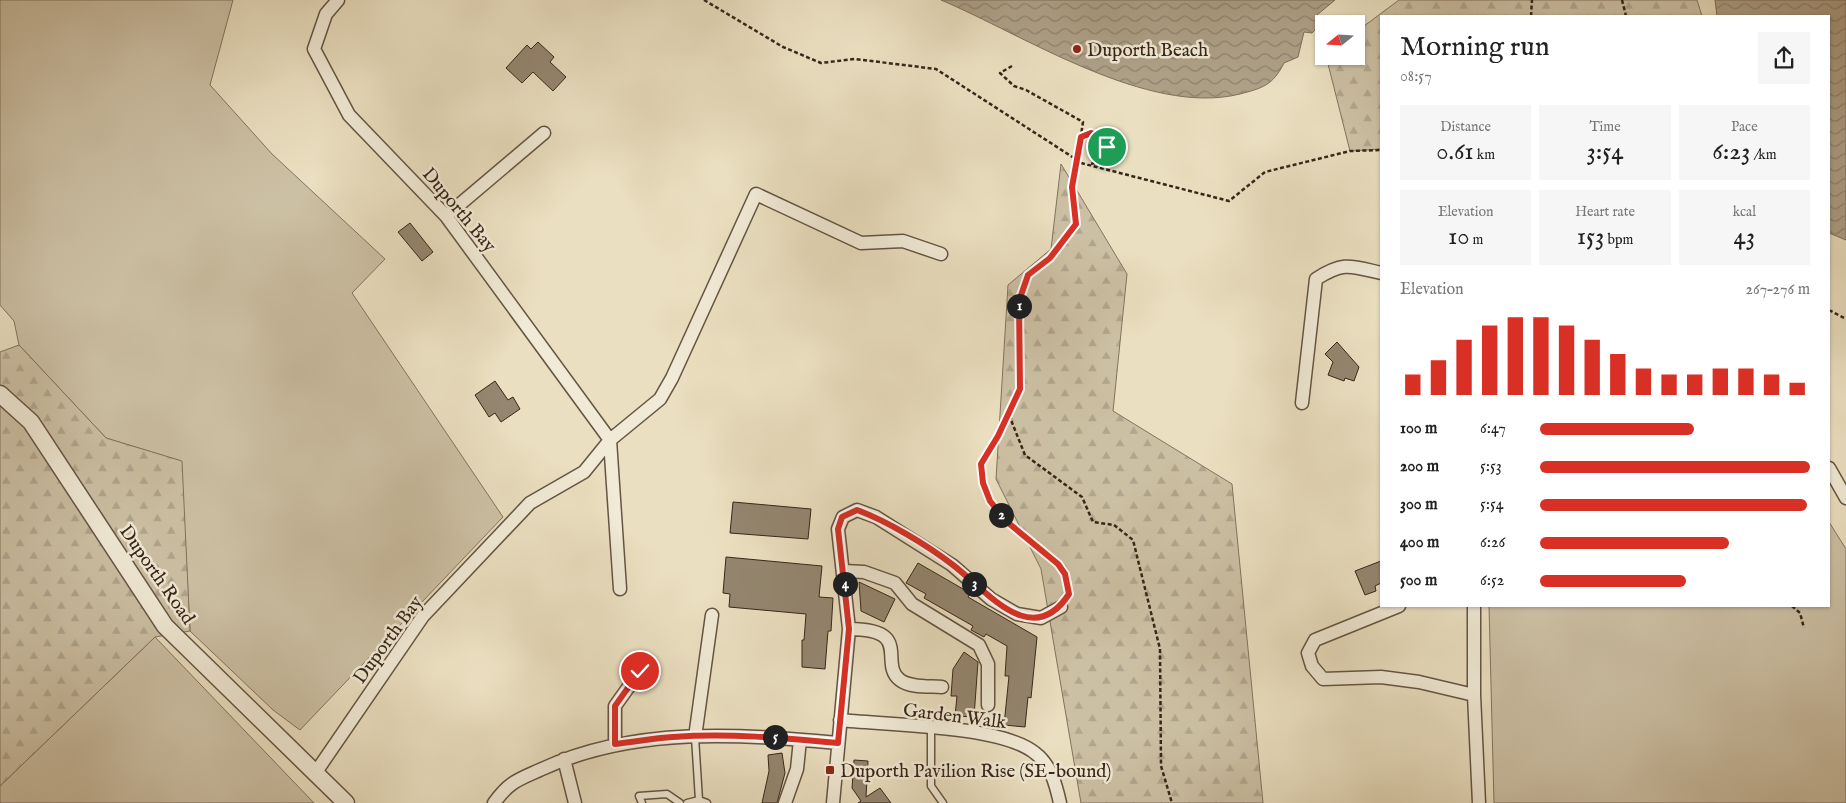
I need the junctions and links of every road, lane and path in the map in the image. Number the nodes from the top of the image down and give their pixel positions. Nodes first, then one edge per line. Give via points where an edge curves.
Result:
1 (338, 0) edge
2 (704, 0) edge
3 (1532, 0) edge
4 (1622, 0) edge
5 (1531, 15) edge
6 (1626, 15) edge
7 (1012, 66) dead end
8 (544, 134) dead end
9 (1081, 137) junction
10 (1380, 150) edge
11 (1088, 165) junction
12 (446, 216) junction
13 (941, 254) dead end
14 (1380, 273) edge
15 (1830, 311) edge
16 (1846, 319) edge
17 (0, 394) edge
18 (1302, 403) dead end
19 (1009, 415) junction
20 (610, 440) junction
21 (1830, 470) edge
22 (1846, 498) edge
23 (844, 571) junction
24 (620, 589) dead end
25 (1061, 607) joint
26 (1397, 607) edge
27 (1474, 607) edge
28 (1793, 607) edge
29 (712, 615) dead end
30 (1804, 628) dead end
31 (849, 629) junction
32 (640, 671) dead end
33 (942, 687) dead end
34 (1474, 695) junction
35 (988, 705) dead end
36 (840, 720) junction
37 (931, 728) junction
38 (695, 737) junction
39 (800, 740) junction
40 (838, 743) junction
41 (615, 744) junction
42 (564, 759) junction
43 (316, 772) junction
44 (699, 800) junction
45 (346, 803) edge
46 (494, 803) edge
47 (575, 803) edge
48 (642, 803) edge
49 (680, 803) edge
50 (687, 803) edge
51 (707, 803) edge
52 (785, 803) edge
53 (833, 803) edge
54 (944, 803) edge
55 (1060, 803) edge
56 (1172, 803) edge
57 (1479, 803) edge

1 - 12 street, Duporth Bay via 326,14 314,49 349,116
2 - 11 path, bridge via 783,48 821,63 855,59 936,69 1080,163
3 - 5 path
4 - 6 path
7 - 9 path via 1000,73 1014,86 1084,122
8 - 12 street
9 - 11 path via 1091,133 1107,147 1107,161
9 - 19 path via 1072,187 1076,224 1050,258 1028,275 1019,301 1020,389
10 - 11 path via 1350,151 1264,172 1229,201
12 - 20 street, Duporth Bay
13 - 20 street, Duporth Bay via 903,241 861,243 756,194 660,399
14 - 18 street via 1350,265 1331,269 1316,279
15 - 16 path
17 - 43 street, Duporth Road via 31,422 165,626
19 - 25 path via 981,464 983,483 990,501 1006,521 1058,564 1065,574 1069,594
19 - 56 path via 1025,455 1082,497 1092,522 1114,525 1133,540 1160,649 1161,766
20 - 24 street
20 - 43 street, Duporth Bay via 584,472 530,503 423,616
21 - 22 street
23 - 25 street via 838,529 842,517 857,510 876,517 952,564 991,599 1016,614 1041,618
23 - 31 street
23 - 35 street via 864,572 895,583 912,604 979,645 988,664
26 - 34 street via 1315,640 1308,653 1312,666 1323,680 1381,677
27 - 34 street
28 - 30 path via 1800,613
29 - 38 street
31 - 33 street via 868,629 882,634 892,649 894,673 900,680
31 - 36 street
32 - 41 street via 615,706
34 - 57 street
36 - 37 street, Garden Walk
36 - 40 street
37 - 54 lane via 931,786
37 - 55 street, Garden Walk via 1010,739 1026,746 1047,765
38 - 39 street
38 - 41 street
38 - 44 lane
39 - 40 street
39 - 52 street via 797,769
40 - 53 street
41 - 42 street
42 - 46 street via 506,786
42 - 47 street
43 - 45 street, Duporth Road
44 - 50 lane
44 - 51 lane
48 - 49 lane via 639,796 667,794

